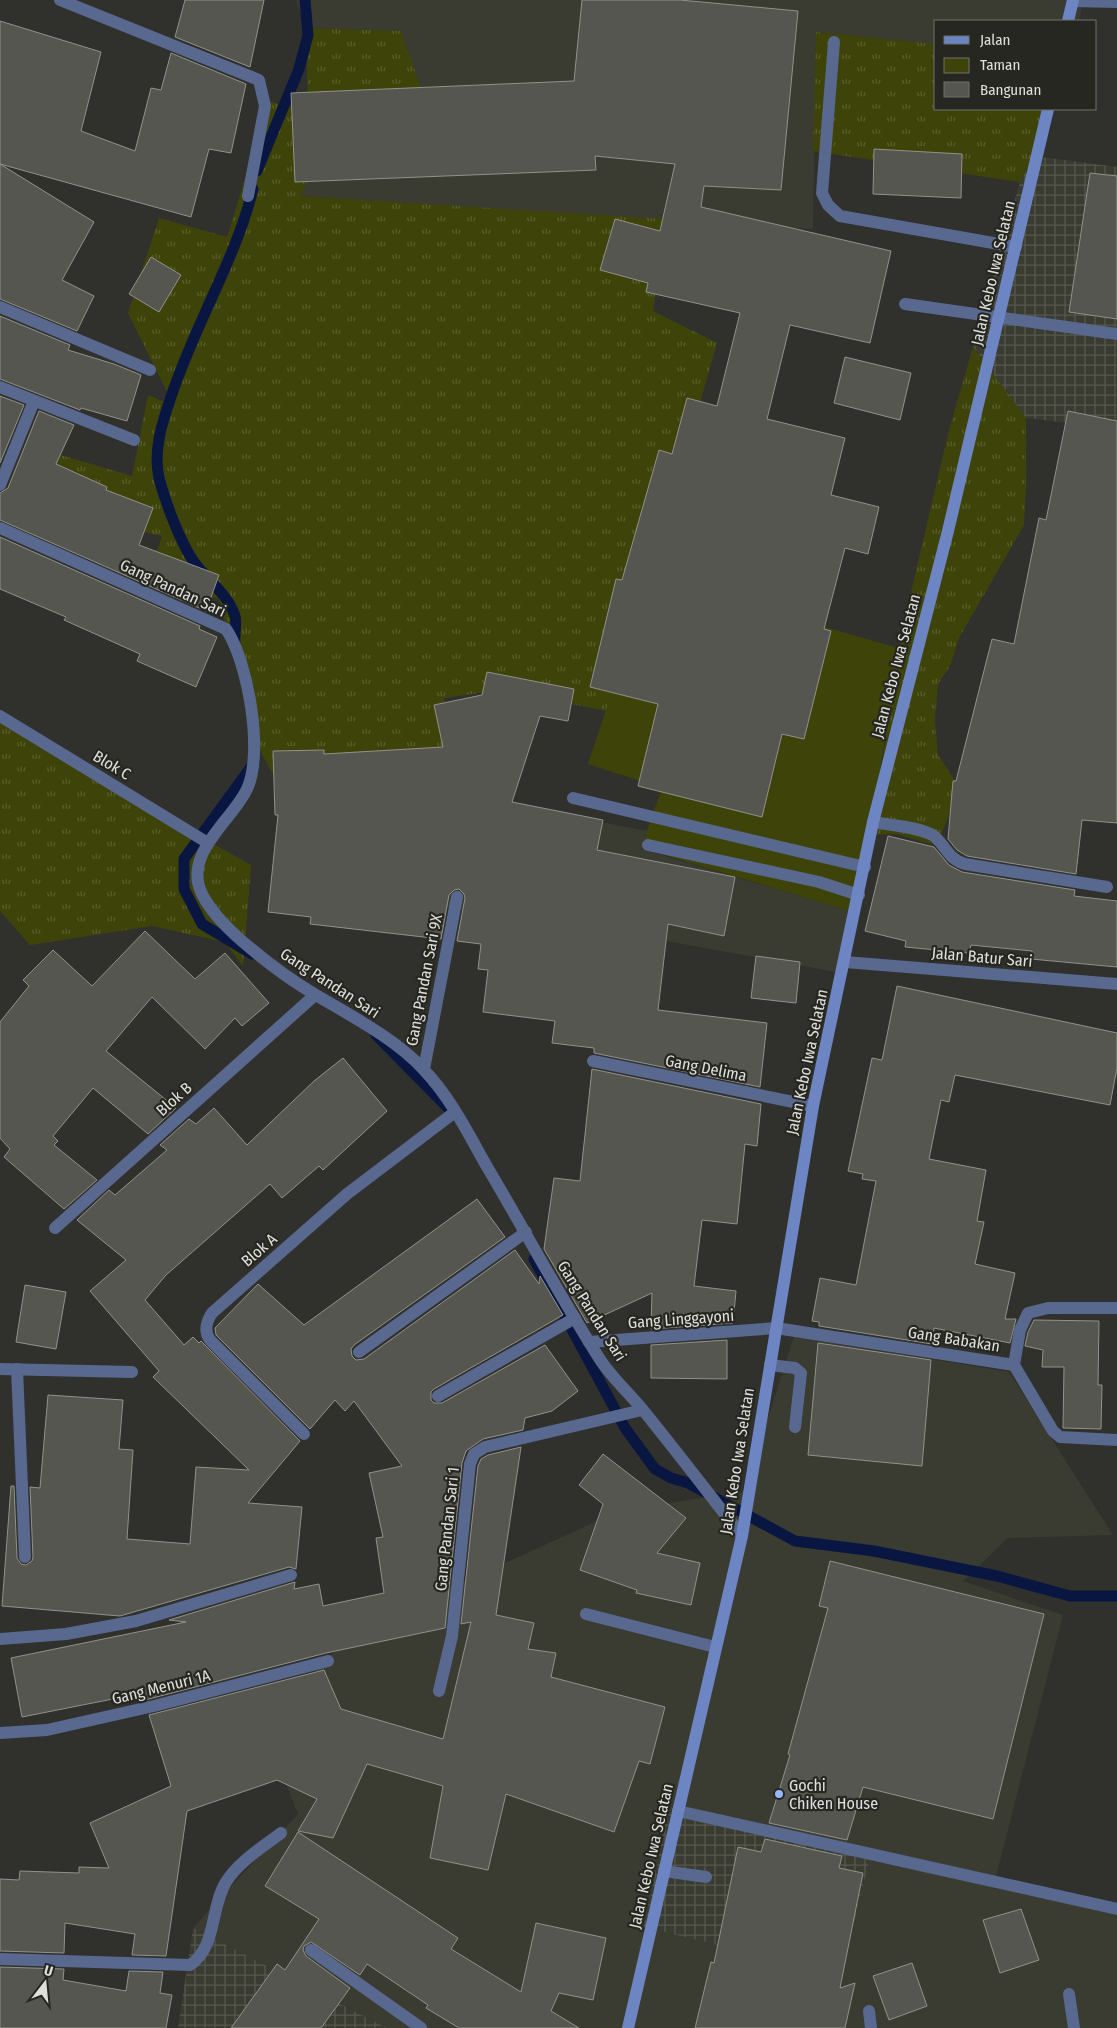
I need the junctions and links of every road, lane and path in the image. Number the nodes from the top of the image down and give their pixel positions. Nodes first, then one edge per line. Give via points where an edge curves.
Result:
1 (60, 0) edge
2 (1073, 0) edge
3 (1117, 2) edge
4 (1068, 20) edge
5 (834, 42) dead end
6 (1048, 110) edge
7 (248, 196) dead end
8 (1016, 247) junction
9 (906, 304) dead end
10 (0, 307) edge
11 (1000, 318) junction
12 (1117, 334) edge
13 (150, 370) dead end
14 (0, 387) edge
15 (34, 401) junction
16 (134, 440) dead end
17 (0, 485) edge
18 (0, 528) edge
19 (0, 716) edge
20 (573, 798) dead end
21 (873, 822) junction
22 (208, 843) junction
23 (648, 845) dead end
24 (865, 867) junction
25 (1106, 886) dead end
26 (859, 895) junction
27 (456, 897) dead end
28 (845, 962) junction
29 (1117, 984) edge
30 (315, 995) junction
31 (593, 1061) dead end
32 (424, 1069) junction
33 (814, 1106) junction
34 (455, 1112) junction
35 (55, 1228) dead end
36 (526, 1232) junction
37 (1117, 1308) edge
38 (575, 1318) junction
39 (776, 1328) junction
40 (589, 1342) junction
41 (359, 1352) dead end
42 (770, 1365) junction
43 (1014, 1365) junction
44 (0, 1369) edge
45 (17, 1369) junction
46 (132, 1372) dead end
47 (438, 1396) dead end
48 (642, 1410) junction
49 (795, 1426) dead end
50 (304, 1434) dead end
51 (1117, 1440) edge
52 (742, 1536) junction
53 (25, 1557) dead end
54 (291, 1576) dead end
55 (586, 1614) dead end
56 (0, 1639) edge
57 (715, 1647) junction
58 (328, 1661) dead end
59 (439, 1691) dead end
60 (0, 1733) edge
61 (678, 1811) junction
62 (281, 1833) dead end
63 (664, 1871) junction
64 (706, 1877) dead end
65 (1117, 1909) edge
66 (311, 1950) dead end
67 (0, 1959) edge
68 (1069, 1994) dead end
69 (869, 2011) dead end
70 (421, 2028) edge
71 (628, 2028) edge
72 (871, 2028) edge
73 (1074, 2028) edge

1 - 7 street via 259,80 264,106
2 - 3 street
2 - 4 street
5 - 8 street via 822,193 828,205 840,216
6 - 8 street, Jalan Kebo Iwa Selatan
8 - 11 street, Jalan Kebo Iwa Selatan
9 - 11 street
10 - 13 street
11 - 12 street
11 - 21 street, Jalan Kebo Iwa Selatan
14 - 15 street
15 - 16 street
15 - 17 street
18 - 22 street, Gang Pandan Sari via 226,629 234,642 253,719 255,749 246,790
19 - 22 street, Blok C
20 - 24 street
21 - 24 street, Jalan Kebo Iwa Selatan
21 - 25 street via 934,836 956,862
22 - 30 street, Gang Pandan Sari via 198,874 203,898 228,929
23 - 26 street via 818,882
24 - 26 street, Jalan Kebo Iwa Selatan
26 - 28 street, Jalan Kebo Iwa Selatan
27 - 32 street, Gang Pandan Sari 9X
28 - 29 street, Jalan Batur Sari
28 - 33 street, Jalan Kebo Iwa Selatan
30 - 32 street, Gang Pandan Sari via 347,1012
30 - 35 street, Blok B
31 - 33 street, Gang Delima
32 - 34 street, Gang Pandan Sari
33 - 39 street, Jalan Kebo Iwa Selatan
34 - 36 street, Gang Pandan Sari
34 - 50 street, Blok A via 347,1194 208,1319 206,1334 213,1344
36 - 38 street, Gang Pandan Sari
36 - 41 street
37 - 43 street, Gang Babakan via 1048,1308 1028,1313 1020,1330
38 - 40 street, Gang Pandan Sari
38 - 47 street
39 - 40 street, Gang Linggayoni
39 - 42 street, Jalan Kebo Iwa Selatan
39 - 43 street, Gang Babakan
40 - 48 street, Gang Pandan Sari via 601,1362
42 - 49 street via 795,1368 801,1373
42 - 52 street, Jalan Kebo Iwa Selatan
43 - 51 street via 1053,1431 1060,1436
44 - 45 street
45 - 46 street
45 - 53 street
48 - 52 street, Gang Pandan Sari
48 - 59 street, Gang Pandan Sari 1 via 486,1447 474,1454 470,1464 452,1636
52 - 57 street, Jalan Kebo Iwa Selatan
54 - 56 street via 136,1621 66,1634
55 - 57 street
57 - 61 street, Jalan Kebo Iwa Selatan
58 - 60 street, Gang Menuri 1A via 47,1730
61 - 63 street, Jalan Kebo Iwa Selatan
61 - 65 street
62 - 67 street via 226,1880 218,1898 205,1951 190,1966
63 - 64 street
63 - 71 street, Jalan Kebo Iwa Selatan
66 - 70 street
68 - 73 street
69 - 72 street

